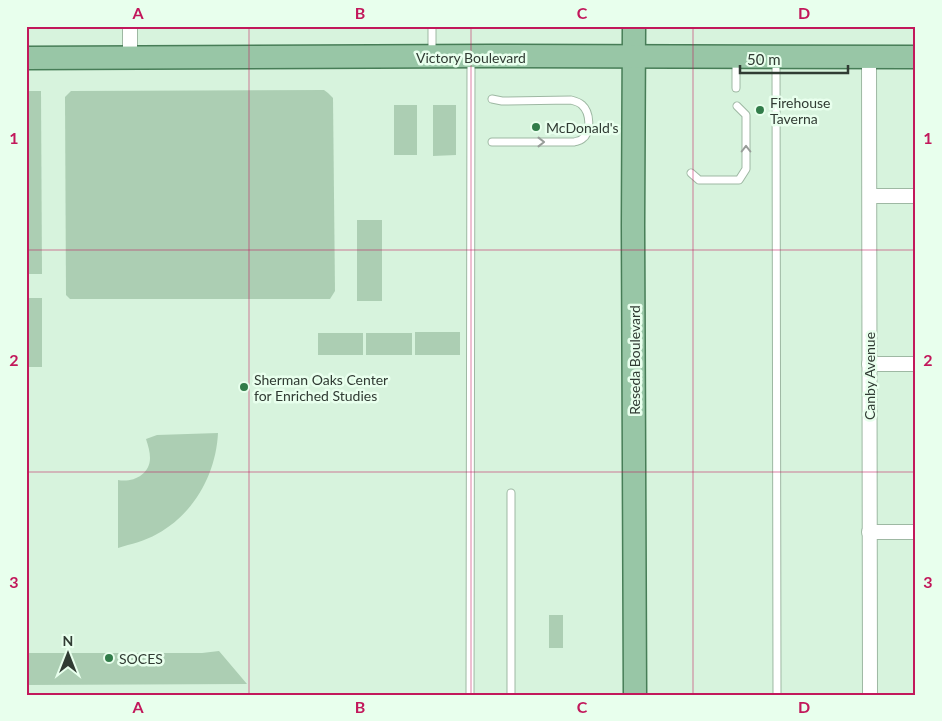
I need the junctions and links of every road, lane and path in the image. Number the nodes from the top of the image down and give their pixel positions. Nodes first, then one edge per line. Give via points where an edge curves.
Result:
1 (130, 26) edge
2 (432, 26) edge
3 (634, 26) edge
4 (471, 56) junction
5 (130, 57) junction
6 (432, 57) junction
7 (634, 57) junction
8 (736, 57) junction
9 (776, 57) junction
10 (869, 57) junction
11 (916, 57) edge
12 (26, 58) edge
13 (736, 88) dead end
14 (492, 99) dead end
15 (737, 106) dead end
16 (492, 142) dead end
17 (691, 174) dead end
18 (870, 196) junction
19 (916, 196) edge
20 (869, 364) junction
21 (916, 364) edge
22 (511, 493) dead end
23 (869, 532) junction
24 (916, 532) edge
25 (470, 695) edge
26 (511, 695) edge
27 (635, 695) edge
28 (777, 695) edge
29 (870, 695) edge

1 - 5 street
2 - 6 lane
3 - 7 main road, Reseda Boulevard
4 - 6 main road, Victory Boulevard
4 - 7 main road, Victory Boulevard
4 - 25 lane
5 - 6 main road, Victory Boulevard
5 - 12 main road, Victory Boulevard
7 - 8 main road, Victory Boulevard
7 - 27 main road, Reseda Boulevard
8 - 9 main road, Victory Boulevard
8 - 13 lane
9 - 10 main road, Victory Boulevard
9 - 28 lane
10 - 11 main road, Victory Boulevard
10 - 18 street, Canby Avenue
16 -> 14 lane via 574,142 583,139 588,119 586,110 577,101
17 -> 15 lane via 699,180 739,180 746,170 746,115
18 - 19 street
18 - 20 street, Canby Avenue
20 - 21 street
20 - 23 street, Canby Avenue
22 - 26 lane
23 - 24 street
23 - 29 street, Canby Avenue

